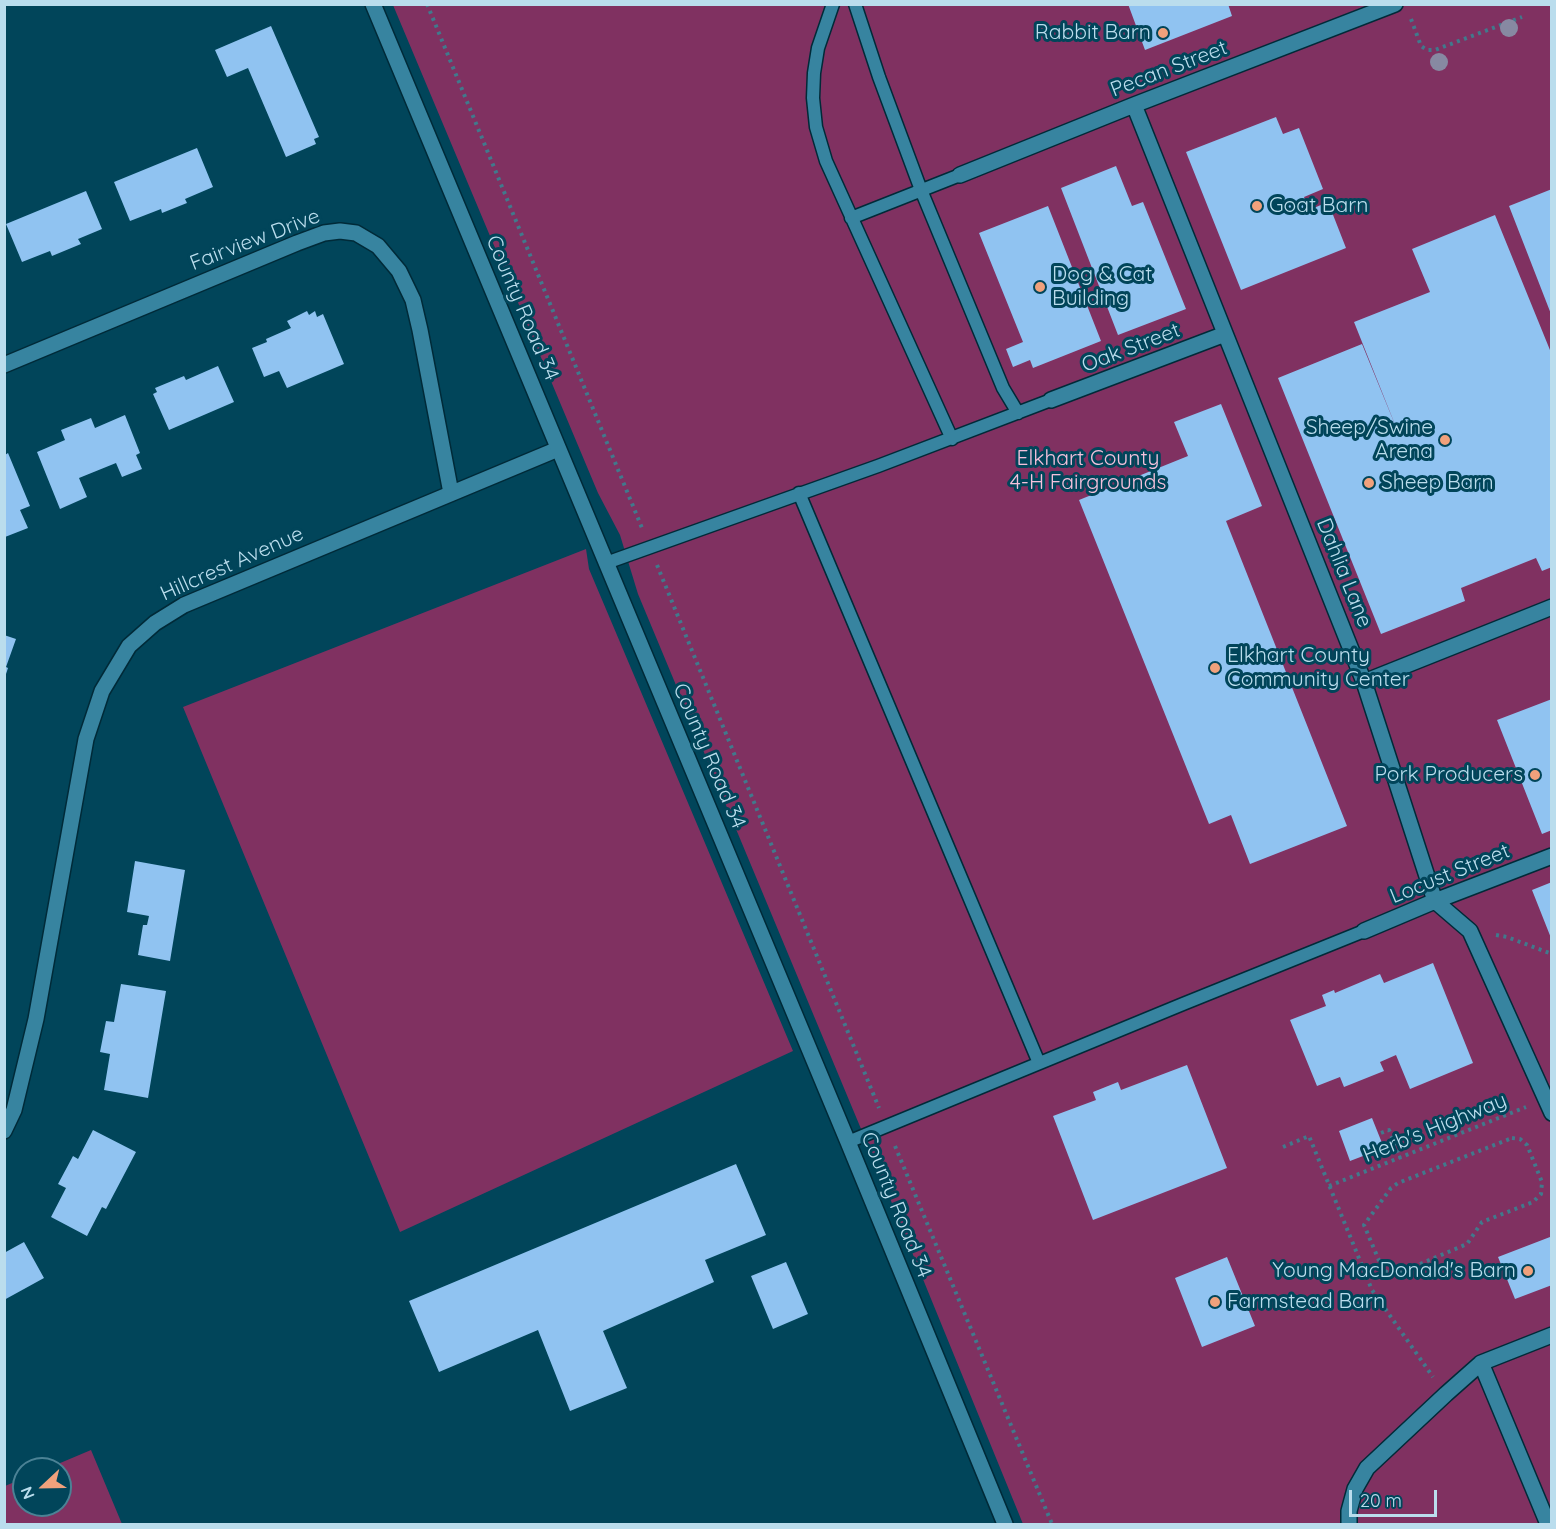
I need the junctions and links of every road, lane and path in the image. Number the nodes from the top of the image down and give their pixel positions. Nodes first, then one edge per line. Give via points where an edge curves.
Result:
1 (373, 4) edge
2 (427, 4) edge
3 (833, 4) edge
4 (855, 4) edge
5 (1395, 4) edge
6 (1409, 15) dead end
7 (1522, 17) dead end
8 (1134, 105) junction
9 (960, 175) joint
10 (921, 190) junction
11 (851, 218) junction
12 (1225, 334) junction
13 (4, 365) edge
14 (1051, 400) joint
15 (1018, 413) junction
16 (952, 439) junction
17 (558, 449) junction
18 (799, 493) junction
19 (451, 494) junction
20 (650, 547) junction
21 (606, 563) junction
22 (1551, 607) edge
23 (1365, 682) junction
24 (1551, 856) edge
25 (1435, 901) junction
26 (1470, 931) junction
27 (1364, 932) joint
28 (1551, 954) edge
29 (1039, 1063) junction
30 (1549, 1106) edge
31 (886, 1126) junction
32 (4, 1131) edge
33 (1381, 1133) dead end
34 (1512, 1138) joint
35 (848, 1142) junction
36 (1282, 1147) dead end
37 (1400, 1158) junction
38 (1329, 1186) junction
39 (1551, 1335) edge
40 (1481, 1363) junction
41 (1446, 1394) junction
42 (1005, 1524) edge
43 (1052, 1524) edge
44 (1349, 1524) edge
45 (1548, 1524) edge

1 - 17 street, County Road 34
2 - 20 path
3 - 11 lane via 818,48 813,98 816,128 826,161
4 - 10 lane
5 - 8 street, Pecan Street
6 - 7 path via 1420,45 1427,50
8 - 9 street, Pecan Street
8 - 12 street, Dahlia Lane
9 - 10 lane
10 - 11 lane
10 - 15 lane via 1003,388
11 - 16 lane
12 - 14 street, Oak Street
12 - 23 street, Dahlia Lane
13 - 19 street, Fairview Drive via 297,243 324,233 356,233 378,246 399,271 412,300
14 - 15 lane
15 - 16 lane
16 - 18 lane
17 - 19 street, Hillcrest Avenue
17 - 21 street, County Road 34
18 - 20 lane
18 - 29 lane
19 - 32 street, Hillcrest Avenue via 184,604 129,646 102,691 86,740 36,1019 14,1110
20 - 21 lane
20 - 31 path
21 - 35 street, County Road 34
22 - 23 street
23 - 25 street, Dahlia Lane
24 - 25 street, Locust Street
25 - 26 street
25 - 27 street, Locust Street
26 - 28 path via 1508,937
26 - 30 street
27 - 29 lane
29 - 31 lane
30 - 37 path, Herb's Highway
31 - 35 lane
31 - 43 path
33 - 37 path via 1389,1130
34 - 34 path via 1391,1188 1364,1225 1383,1270 1399,1273 1467,1244 1482,1222 1533,1202 1541,1194 1542,1182 1527,1145
35 - 42 street, County Road 34
36 - 38 path via 1309,1136
37 - 38 path, Herb's Highway
38 - 41 path via 1372,1290
39 - 40 street
40 - 41 street
40 - 45 street
41 - 44 street via 1367,1468 1355,1489

